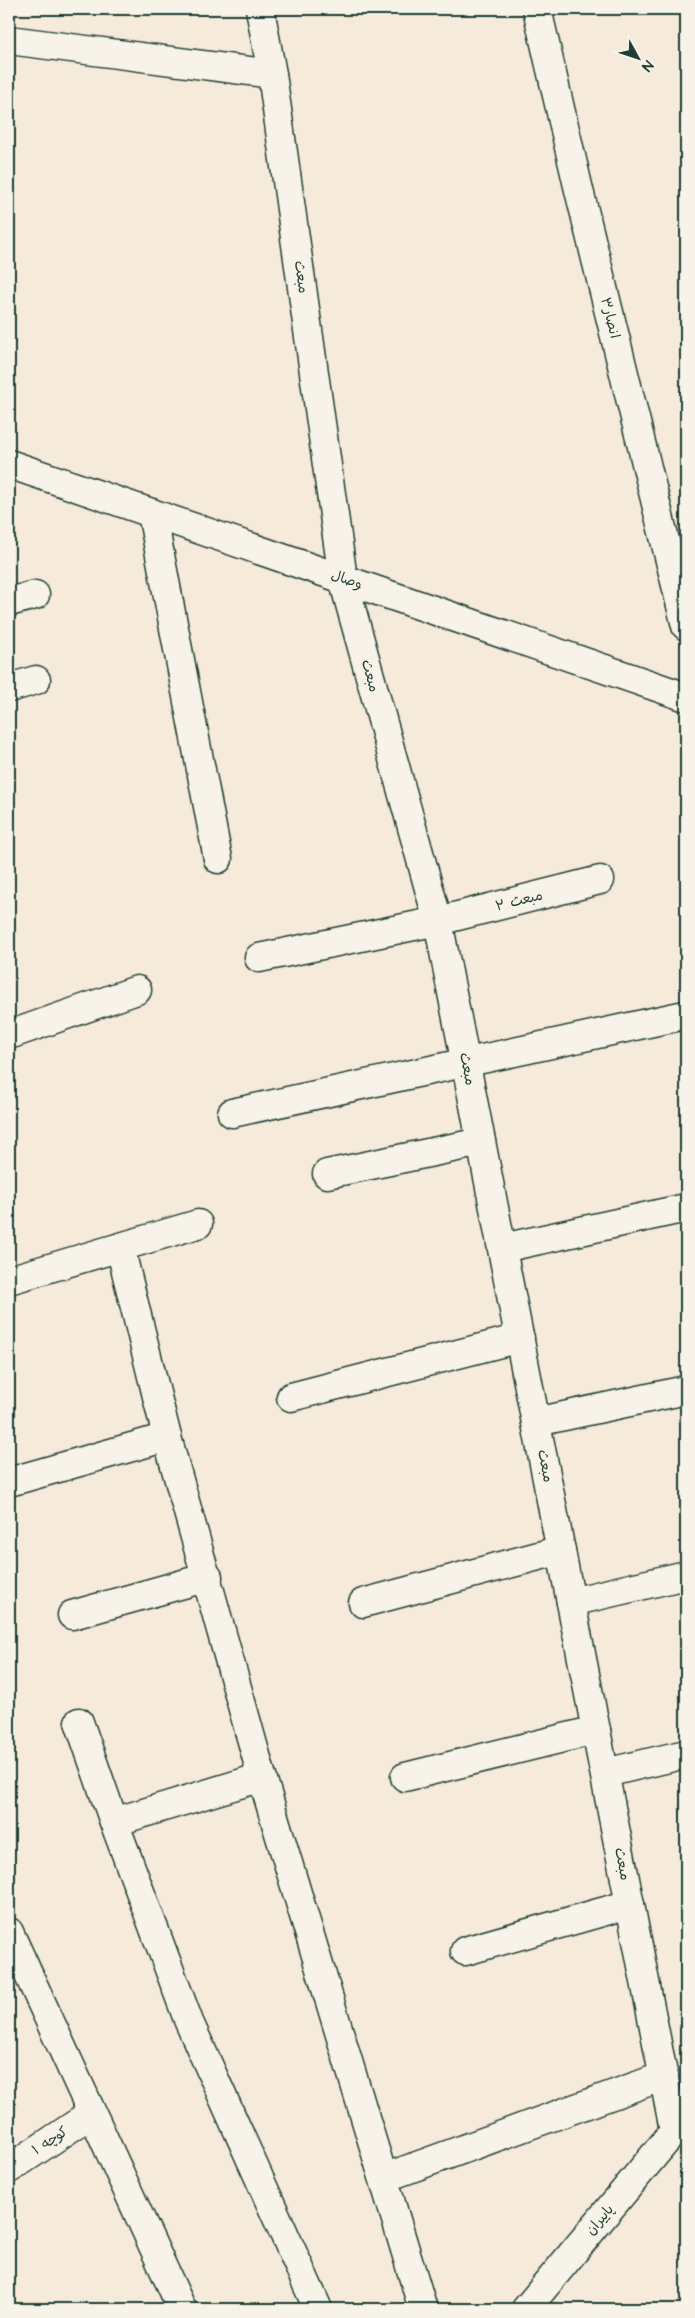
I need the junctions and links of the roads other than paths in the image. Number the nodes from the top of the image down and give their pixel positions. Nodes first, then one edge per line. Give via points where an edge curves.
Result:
1 (260, 9) edge
2 (537, 9) edge
3 (9, 40) edge
4 (272, 74) junction
5 (9, 464) edge
6 (152, 513) junction
7 (343, 579) junction
8 (35, 595) dead end
9 (9, 602) edge
10 (686, 626) edge
11 (36, 680) dead end
12 (9, 688) edge
13 (686, 697) edge
14 (218, 859) dead end
15 (600, 880) dead end
16 (438, 921) junction
17 (259, 958) dead end
18 (137, 990) dead end
19 (685, 1015) dead end
20 (9, 1035) edge
21 (466, 1064) junction
22 (232, 1113) dead end
23 (481, 1142) junction
24 (327, 1174) dead end
25 (686, 1208) edge
26 (198, 1224) dead end
27 (120, 1247) junction
28 (502, 1248) junction
29 (9, 1280) edge
30 (520, 1338) junction
31 (686, 1390) edge
32 (291, 1397) dead end
33 (536, 1422) junction
34 (167, 1437) junction
35 (9, 1482) edge
36 (561, 1550) junction
37 (686, 1574) edge
38 (208, 1577) junction
39 (571, 1602) junction
40 (363, 1603) dead end
41 (72, 1615) dead end
42 (80, 1722) dead end
43 (596, 1730) junction
44 (686, 1754) edge
45 (605, 1773) junction
46 (262, 1777) junction
47 (405, 1777) dead end
48 (114, 1822) junction
49 (630, 1904) junction
50 (9, 1932) edge
51 (465, 1952) dead end
52 (18, 1980) edge
53 (664, 2076) junction
54 (91, 2114) junction
55 (680, 2124) edge
56 (9, 2168) edge
57 (384, 2178) junction
58 (182, 2309) edge
59 (318, 2309) edge
60 (423, 2309) edge
61 (526, 2309) edge

1 - 4 street, مبعث
2 - 10 street, انصار۳
3 - 4 street
4 - 7 street, مبعث
5 - 6 street, وصال
6 - 7 street, وصال
6 - 14 street
7 - 13 street, وصال
7 - 16 street, مبعث
8 - 9 street
11 - 12 street
15 - 16 street, مبعث ۲
16 - 17 street, مبعث ۲
16 - 21 street, مبعث
18 - 20 street
19 - 21 street
21 - 22 street
21 - 23 street, مبعث
23 - 24 street
23 - 28 street, مبعث
25 - 28 street
26 - 27 street
27 - 29 street
27 - 34 street
28 - 30 street, مبعث
30 - 32 street
30 - 33 street, مبعث
31 - 33 street
33 - 36 street, مبعث
34 - 35 street
34 - 38 street
36 - 39 street, مبعث
36 - 40 street
37 - 39 street
38 - 41 street
38 - 46 street
39 - 43 street, مبعث
42 - 48 street
43 - 45 street, مبعث
43 - 47 street
44 - 45 street
45 - 49 street, مبعث
46 - 48 street
46 - 57 street
48 - 59 street via 189,2022
49 - 51 street
49 - 53 street, مبعث
50 - 52 street
52 - 54 street
53 - 55 street, مبعث
53 - 57 street
54 - 56 street, کوچه ۱
54 - 58 street
55 - 61 street, پاییران
57 - 60 street

